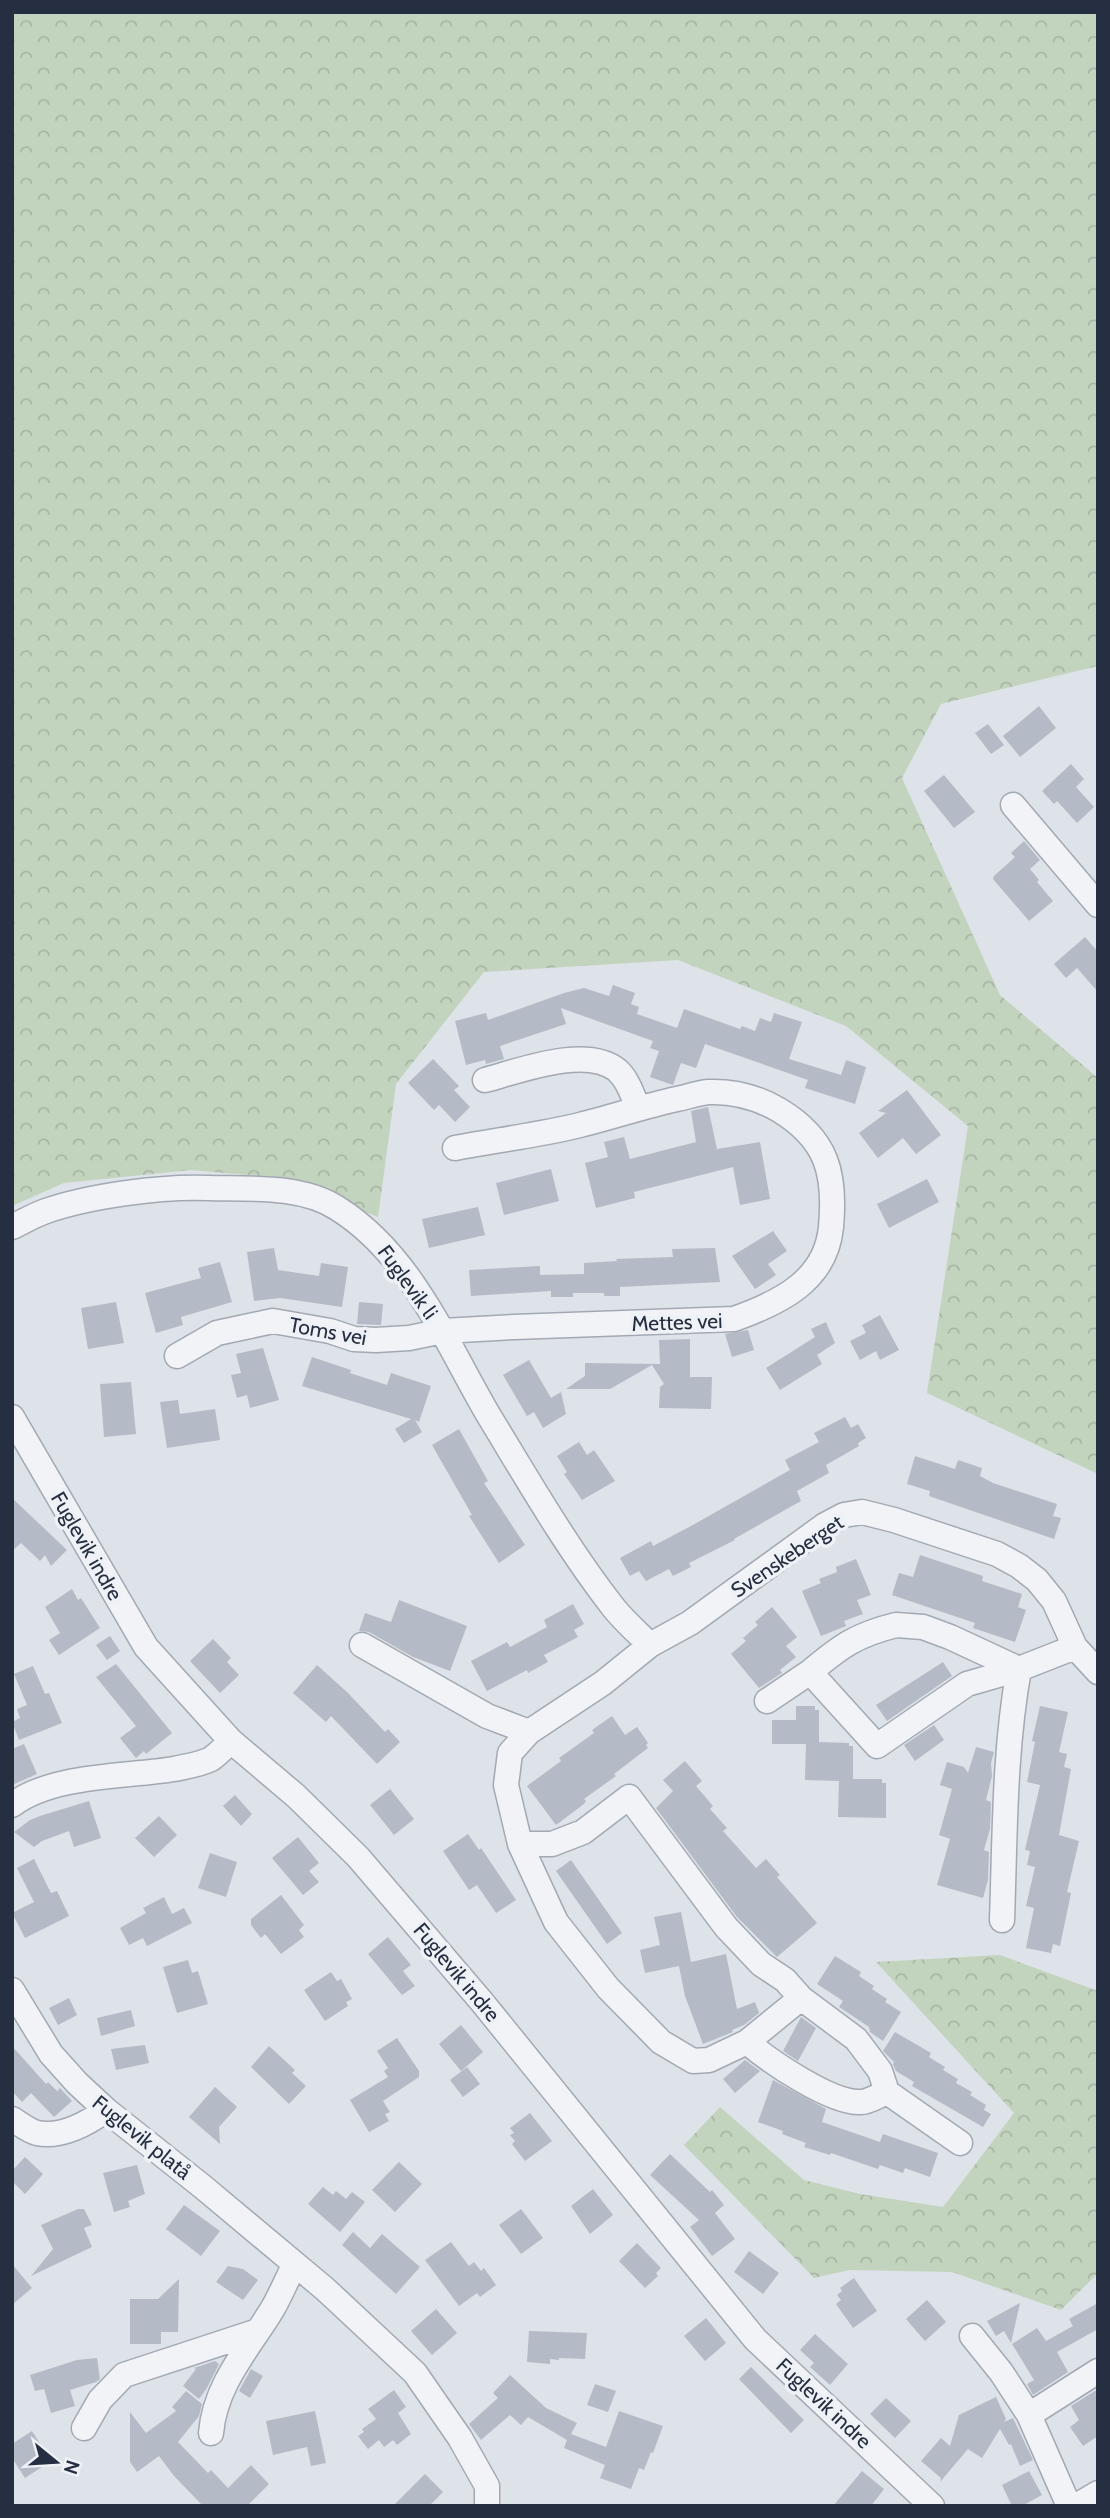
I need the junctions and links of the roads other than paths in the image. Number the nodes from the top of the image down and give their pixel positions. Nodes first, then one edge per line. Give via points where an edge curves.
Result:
1 (1013, 805) dead end
2 (1098, 905) edge
3 (485, 1080) dead end
4 (638, 1108) junction
5 (455, 1148) dead end
6 (12, 1227) edge
7 (443, 1331) junction
8 (177, 1356) dead end
9 (12, 1417) edge
10 (362, 1645) dead end
11 (650, 1645) junction
12 (1075, 1647) junction
13 (1019, 1669) junction
14 (810, 1672) junction
15 (1098, 1672) edge
16 (767, 1701) dead end
17 (528, 1732) junction
18 (231, 1741) junction
19 (12, 1805) edge
20 (520, 1844) junction
21 (1002, 1920) dead end
22 (12, 1990) edge
23 (801, 1998) junction
24 (747, 2042) junction
25 (887, 2092) junction
26 (106, 2110) junction
27 (12, 2119) edge
28 (960, 2143) dead end
29 (295, 2264) junction
30 (255, 2332) junction
31 (972, 2336) dead end
32 (1098, 2371) edge
33 (1029, 2415) junction
34 (85, 2428) dead end
35 (211, 2433) dead end
36 (1098, 2493) edge
37 (487, 2506) edge
38 (932, 2506) edge
39 (1069, 2506) edge
40 (1076, 2506) edge

1 - 2 street
3 - 4 street via 571,1060 601,1061 627,1080
4 - 5 street, Mettes vei via 581,1125
4 - 7 street, Mettes vei via 707,1092 740,1093 799,1122 817,1141 830,1171 833,1206 830,1237 809,1278 783,1299 734,1320
6 - 7 street, Fuglevik li via 80,1201 186,1187 312,1197 336,1207 376,1237
7 - 8 street, Toms vei via 409,1338 354,1339 273,1321 217,1333
7 - 11 street, Fuglevik li via 488,1414 578,1558 615,1609
9 - 18 street, Fuglevik indre via 146,1647
10 - 17 street via 487,1716
11 - 12 street, Svenskeberget via 690,1623 825,1525 862,1512 997,1554 1019,1566 1054,1601
11 - 17 street, Svenskeberget via 603,1683
12 - 13 street
12 - 15 street, Svenskeberget
13 - 14 street via 923,1627 896,1625 843,1644
13 - 14 street via 968,1684 877,1746
13 - 21 street via 1007,1769
14 - 16 street
17 - 20 street, Svenskeberget via 510,1753 506,1785
18 - 19 street via 212,1758 195,1765 99,1776 54,1787
18 - 38 street, Fuglevik indre via 358,1857 482,2002 755,2339
20 - 23 street via 552,1844 583,1832 629,1797 726,1927
20 - 24 street, Svenskeberget via 556,1922 608,1988 661,2042 693,2061 709,2060
22 - 26 street, Fuglevik platå via 51,2054
23 - 24 street, Svenskeberget
23 - 25 street via 856,2039 880,2071
24 - 25 street via 802,2081 837,2096 862,2102
25 - 28 street
26 - 27 street via 88,2123 50,2134 35,2132
26 - 29 street, Fuglevik platå
29 - 30 street
29 - 37 street, Fuglevik platå via 415,2373 480,2474
30 - 34 street via 124,2375 100,2400
30 - 35 street via 222,2388
31 - 33 street
32 - 33 street
33 - 39 street
36 - 40 street

